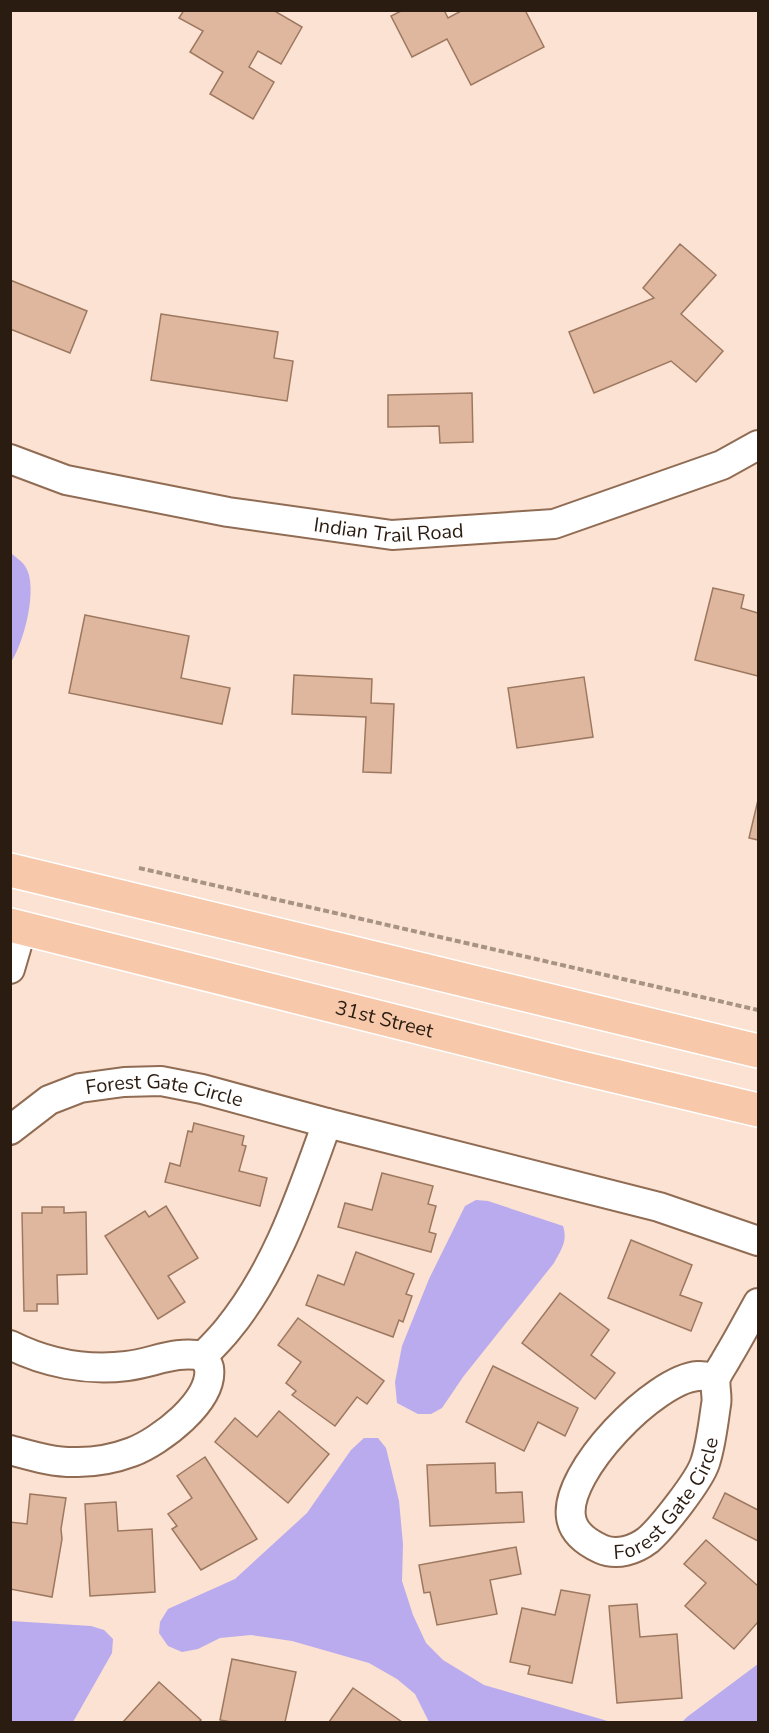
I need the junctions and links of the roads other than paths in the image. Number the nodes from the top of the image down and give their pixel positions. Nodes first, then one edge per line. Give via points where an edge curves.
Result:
1 (759, 445) edge
2 (10, 459) edge
3 (10, 870) edge
4 (16, 927) edge
5 (10, 969) edge
6 (759, 1051) edge
7 (759, 1110) edge
8 (327, 1124) junction
9 (10, 1130) edge
10 (759, 1240) edge
11 (759, 1303) edge
12 (10, 1345) edge
13 (203, 1356) junction
14 (716, 1379) junction
15 (10, 1450) edge

1 - 2 street, Indian Trail Road via 722,465 554,524 392,535 228,512 66,480
3 - 6 main road
4 - 5 street
4 - 7 main road, 31st Street
8 - 9 street, Forest Gate Circle via 161,1081 80,1088 49,1100
8 - 10 street, Forest Gate Circle via 659,1207
8 - 13 street via 275,1257 234,1322
11 - 14 street, Forest Gate Circle
12 - 13 street via 47,1360 101,1367 127,1366 180,1354
13 - 15 street via 209,1368 201,1397 165,1434 133,1452 78,1462 40,1459
14 - 14 street, Forest Gate Circle via 698,1376 680,1381 652,1398 592,1458 571,1501 576,1531 588,1542 605,1550 622,1551 639,1547 652,1536 704,1465 717,1400

